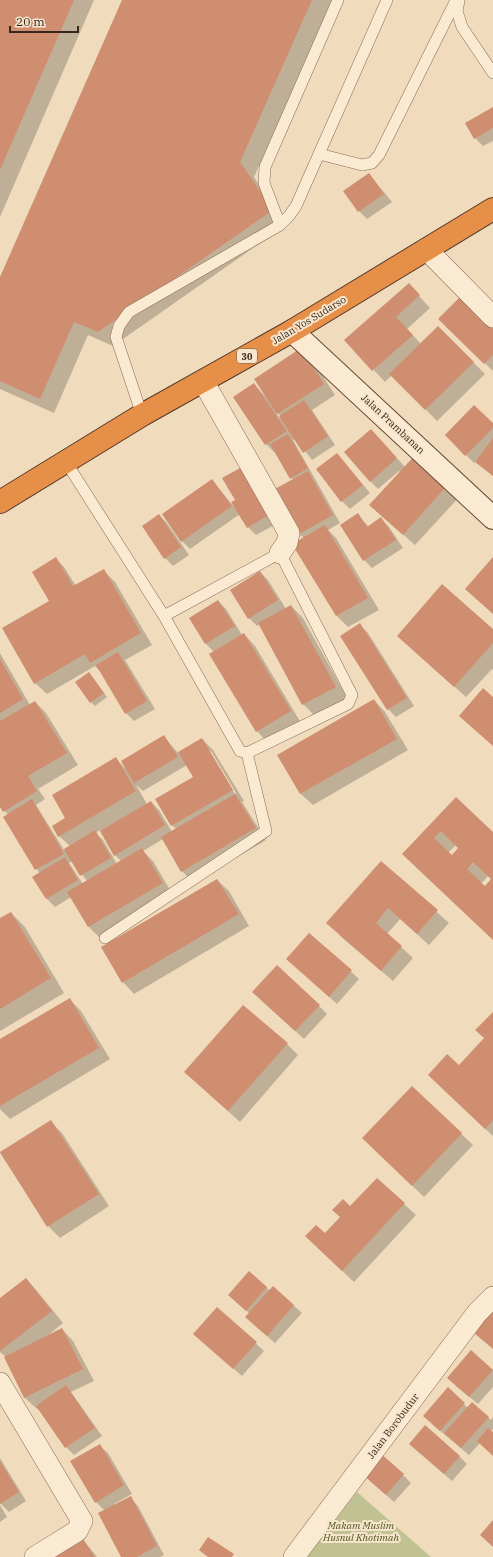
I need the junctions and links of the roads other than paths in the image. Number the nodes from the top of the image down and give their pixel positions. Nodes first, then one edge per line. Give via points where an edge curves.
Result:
1 (338, 0) edge
2 (387, 0) edge
3 (458, 0) edge
4 (493, 73) edge
5 (319, 154) junction
6 (493, 209) edge
7 (280, 225) junction
8 (426, 249) junction
9 (493, 317) edge
10 (292, 331) junction
11 (202, 381) junction
12 (142, 415) junction
13 (66, 462) junction
14 (0, 502) edge
15 (493, 518) edge
16 (280, 553) junction
17 (164, 616) junction
18 (247, 753) junction
19 (105, 938) dead end
20 (493, 1297) edge
21 (0, 1383) edge
22 (35, 1557) edge
23 (294, 1557) edge

1 - 7 lane via 265,167 264,183
2 - 5 lane
3 - 4 lane via 457,11 462,27
3 - 5 lane via 380,155 372,163 362,165
5 - 7 lane via 296,206
6 - 8 highway, Jalan Yos Sudarso / 30
7 - 12 lane via 130,312 118,326 116,337
8 - 9 street
8 - 10 highway, Jalan Yos Sudarso / 30
10 - 11 highway, Jalan Yos Sudarso / 30
10 - 15 street, Jalan Prambanan
11 - 12 highway, Jalan Yos Sudarso / 30
11 - 16 street via 289,533 287,543
12 - 13 highway, Jalan Yos Sudarso / 30
13 - 14 highway, Jalan Yos Sudarso / 30
13 - 17 lane
16 - 17 lane
16 - 18 lane via 352,695 348,704
17 - 18 lane via 240,751
18 - 19 lane via 266,831
20 - 23 street, Jalan Borobudur via 476,1313
21 - 22 street via 82,1521 77,1531

